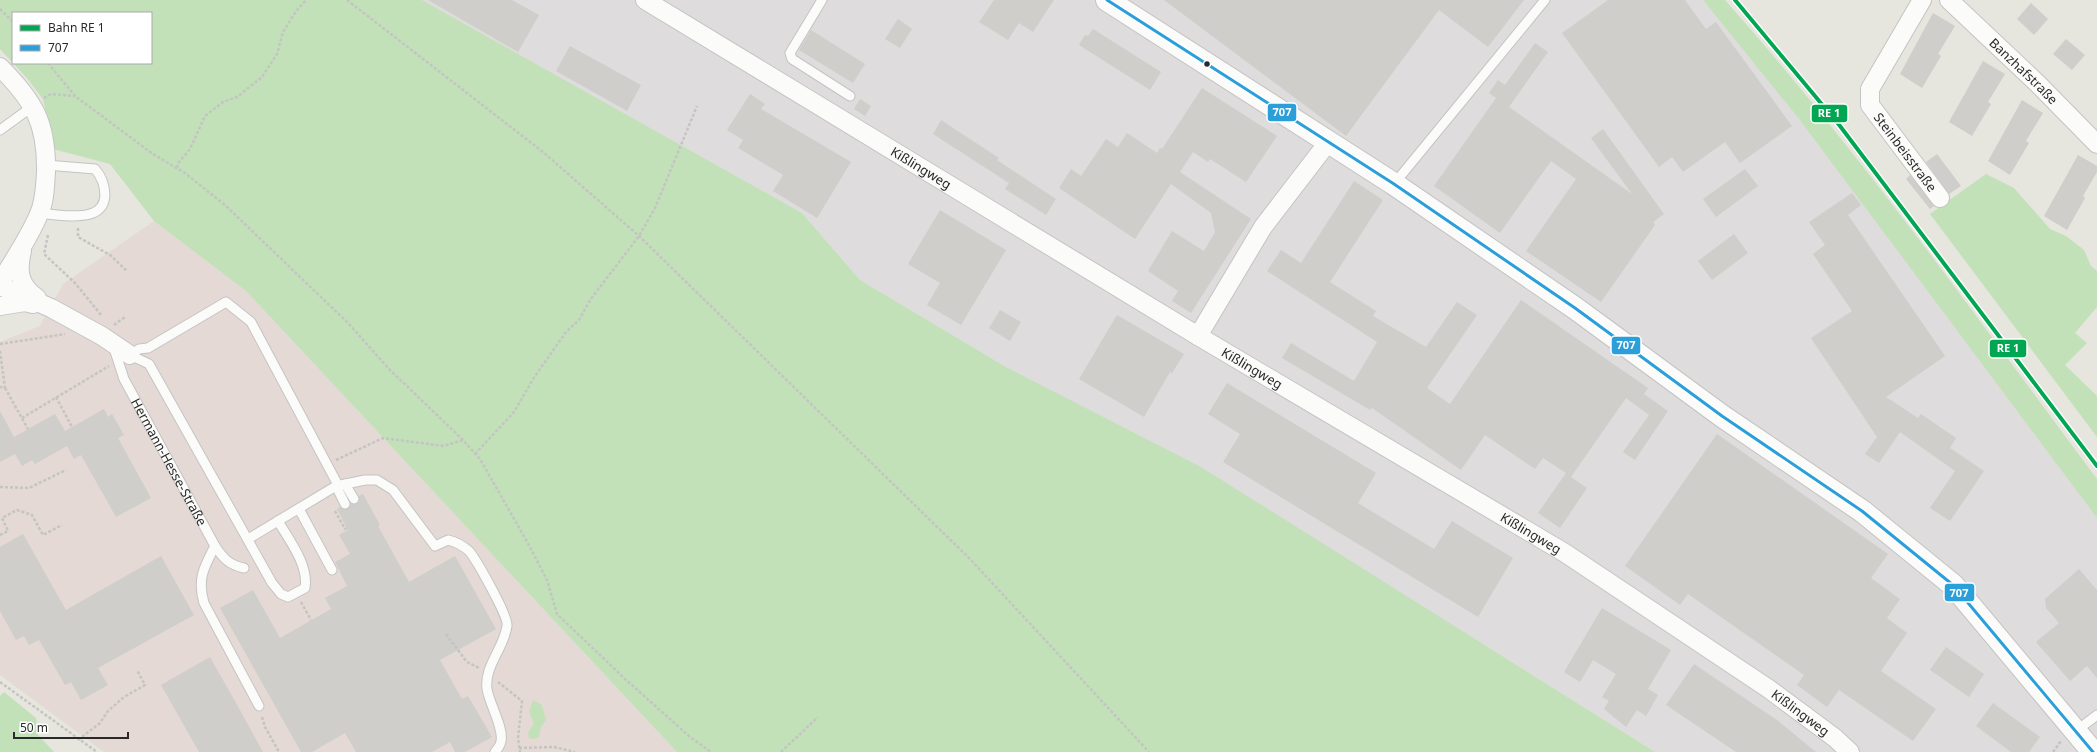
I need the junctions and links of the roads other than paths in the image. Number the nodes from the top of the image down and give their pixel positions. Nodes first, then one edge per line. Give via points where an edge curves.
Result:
1 (645, 0) edge
2 (822, 0) edge
3 (1107, 0) edge
4 (1544, 0) edge
5 (1922, 0) edge
6 (1949, 0) edge
7 (0, 67) edge
8 (850, 96) dead end
9 (34, 109) junction
10 (0, 130) edge
11 (1329, 141) junction
12 (2097, 144) edge
13 (46, 165) junction
14 (1394, 184) junction
15 (1940, 198) dead end
16 (40, 213) junction
17 (26, 236) junction
18 (0, 262) edge
19 (0, 284) edge
20 (0, 306) edge
21 (51, 308) junction
22 (1198, 336) junction
23 (124, 357) junction
24 (340, 485) junction
25 (354, 499) dead end
26 (345, 504) dead end
27 (299, 509) junction
28 (278, 520) junction
29 (248, 539) junction
30 (215, 546) junction
31 (244, 568) dead end
32 (332, 570) dead end
33 (259, 706) road end
34 (2097, 715) edge
35 (2076, 731) junction
36 (495, 752) edge
37 (1850, 752) edge
38 (2092, 752) edge

1 - 22 street, Kißlingweg
2 - 8 lane via 790,53 792,59
3 - 11 street
4 - 14 lane
5 - 15 street, Steinbeisstraße via 1870,89 1870,105
6 - 12 street, Banzhafstraße
7 - 9 street
9 - 10 lane
9 - 13 street via 45,141
11 - 14 street
11 - 22 street via 1263,227
13 - 16 street
13 - 16 lane via 95,169 105,187 105,197 101,207 91,214
14 - 35 street via 1575,308 1722,416 1862,511 1953,585
16 - 17 street
17 - 18 street via 13,252
17 - 19 street
17 - 21 street via 19,268 21,281 30,293
19 - 21 street
20 - 21 street via 25,302
21 - 23 street via 111,342
22 - 37 street, Kißlingweg via 1565,553 1769,689
23 - 24 lane via 148,348 226,302 251,322
23 - 29 lane via 149,364
23 - 30 lane, Hermann-Hesse-Straße via 124,378
24 - 25 lane
24 - 26 lane
24 - 27 lane
24 - 36 lane via 377,480 393,490 435,546 448,540 461,544 470,553 503,610 508,624 505,638 487,674 487,689 501,741
27 - 28 lane
27 - 32 lane
28 - 29 lane
28 - 29 lane via 303,567 307,578 305,588 288,596 281,594 272,584
30 - 31 lane, Hermann-Hesse-Straße via 225,561
30 - 33 lane via 205,564 200,590 204,603
34 - 35 lane
35 - 38 street

